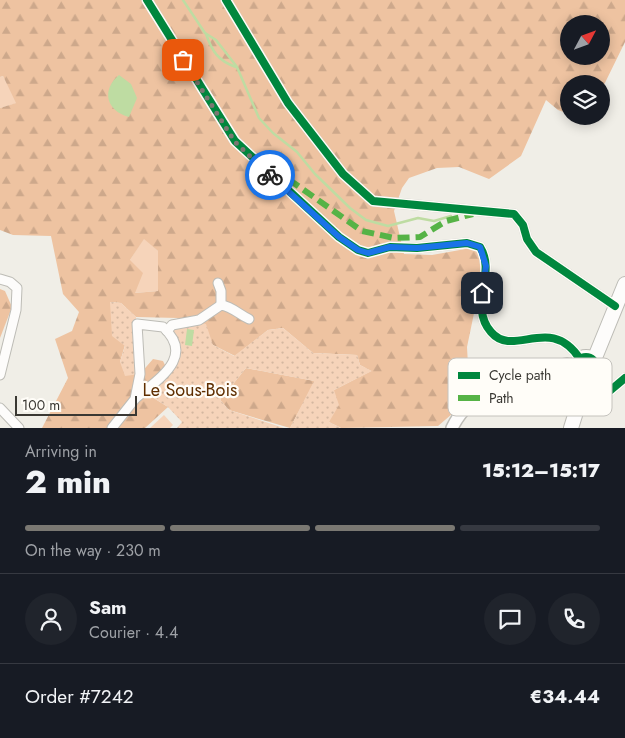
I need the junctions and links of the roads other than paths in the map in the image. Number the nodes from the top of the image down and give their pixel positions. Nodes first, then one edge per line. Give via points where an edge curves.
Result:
1 (147, 0) edge
2 (226, 0) edge
3 (0, 279) edge
4 (218, 283) dead end
5 (625, 284) edge
6 (221, 305) junction
7 (614, 306) junction
8 (249, 320) dead end
9 (167, 331) junction
10 (575, 358) edge
11 (595, 358) edge
12 (0, 374) edge
13 (625, 378) edge
14 (612, 389) edge
15 (135, 399) junction
16 (0, 408) edge
17 (458, 416) edge
18 (19, 428) edge
19 (112, 428) edge
20 (452, 428) edge

1 - 10 street via 235,142 339,237 368,253 390,247 467,243 480,247 486,266 480,306 489,330 495,336 516,342 549,336 566,342
2 - 7 street via 288,103 343,174 373,201 514,214 536,252
3 - 12 street via 17,288 16,310
4 - 6 street via 222,291
5 - 7 main road
6 - 8 street via 232,307
6 - 9 street via 199,320 172,325
7 - 11 main road
9 - 15 street via 175,341 176,357 168,371
9 - 15 street via 163,326 137,324 140,374
13 - 14 street
15 - 19 street
16 - 18 street
17 - 20 main road

